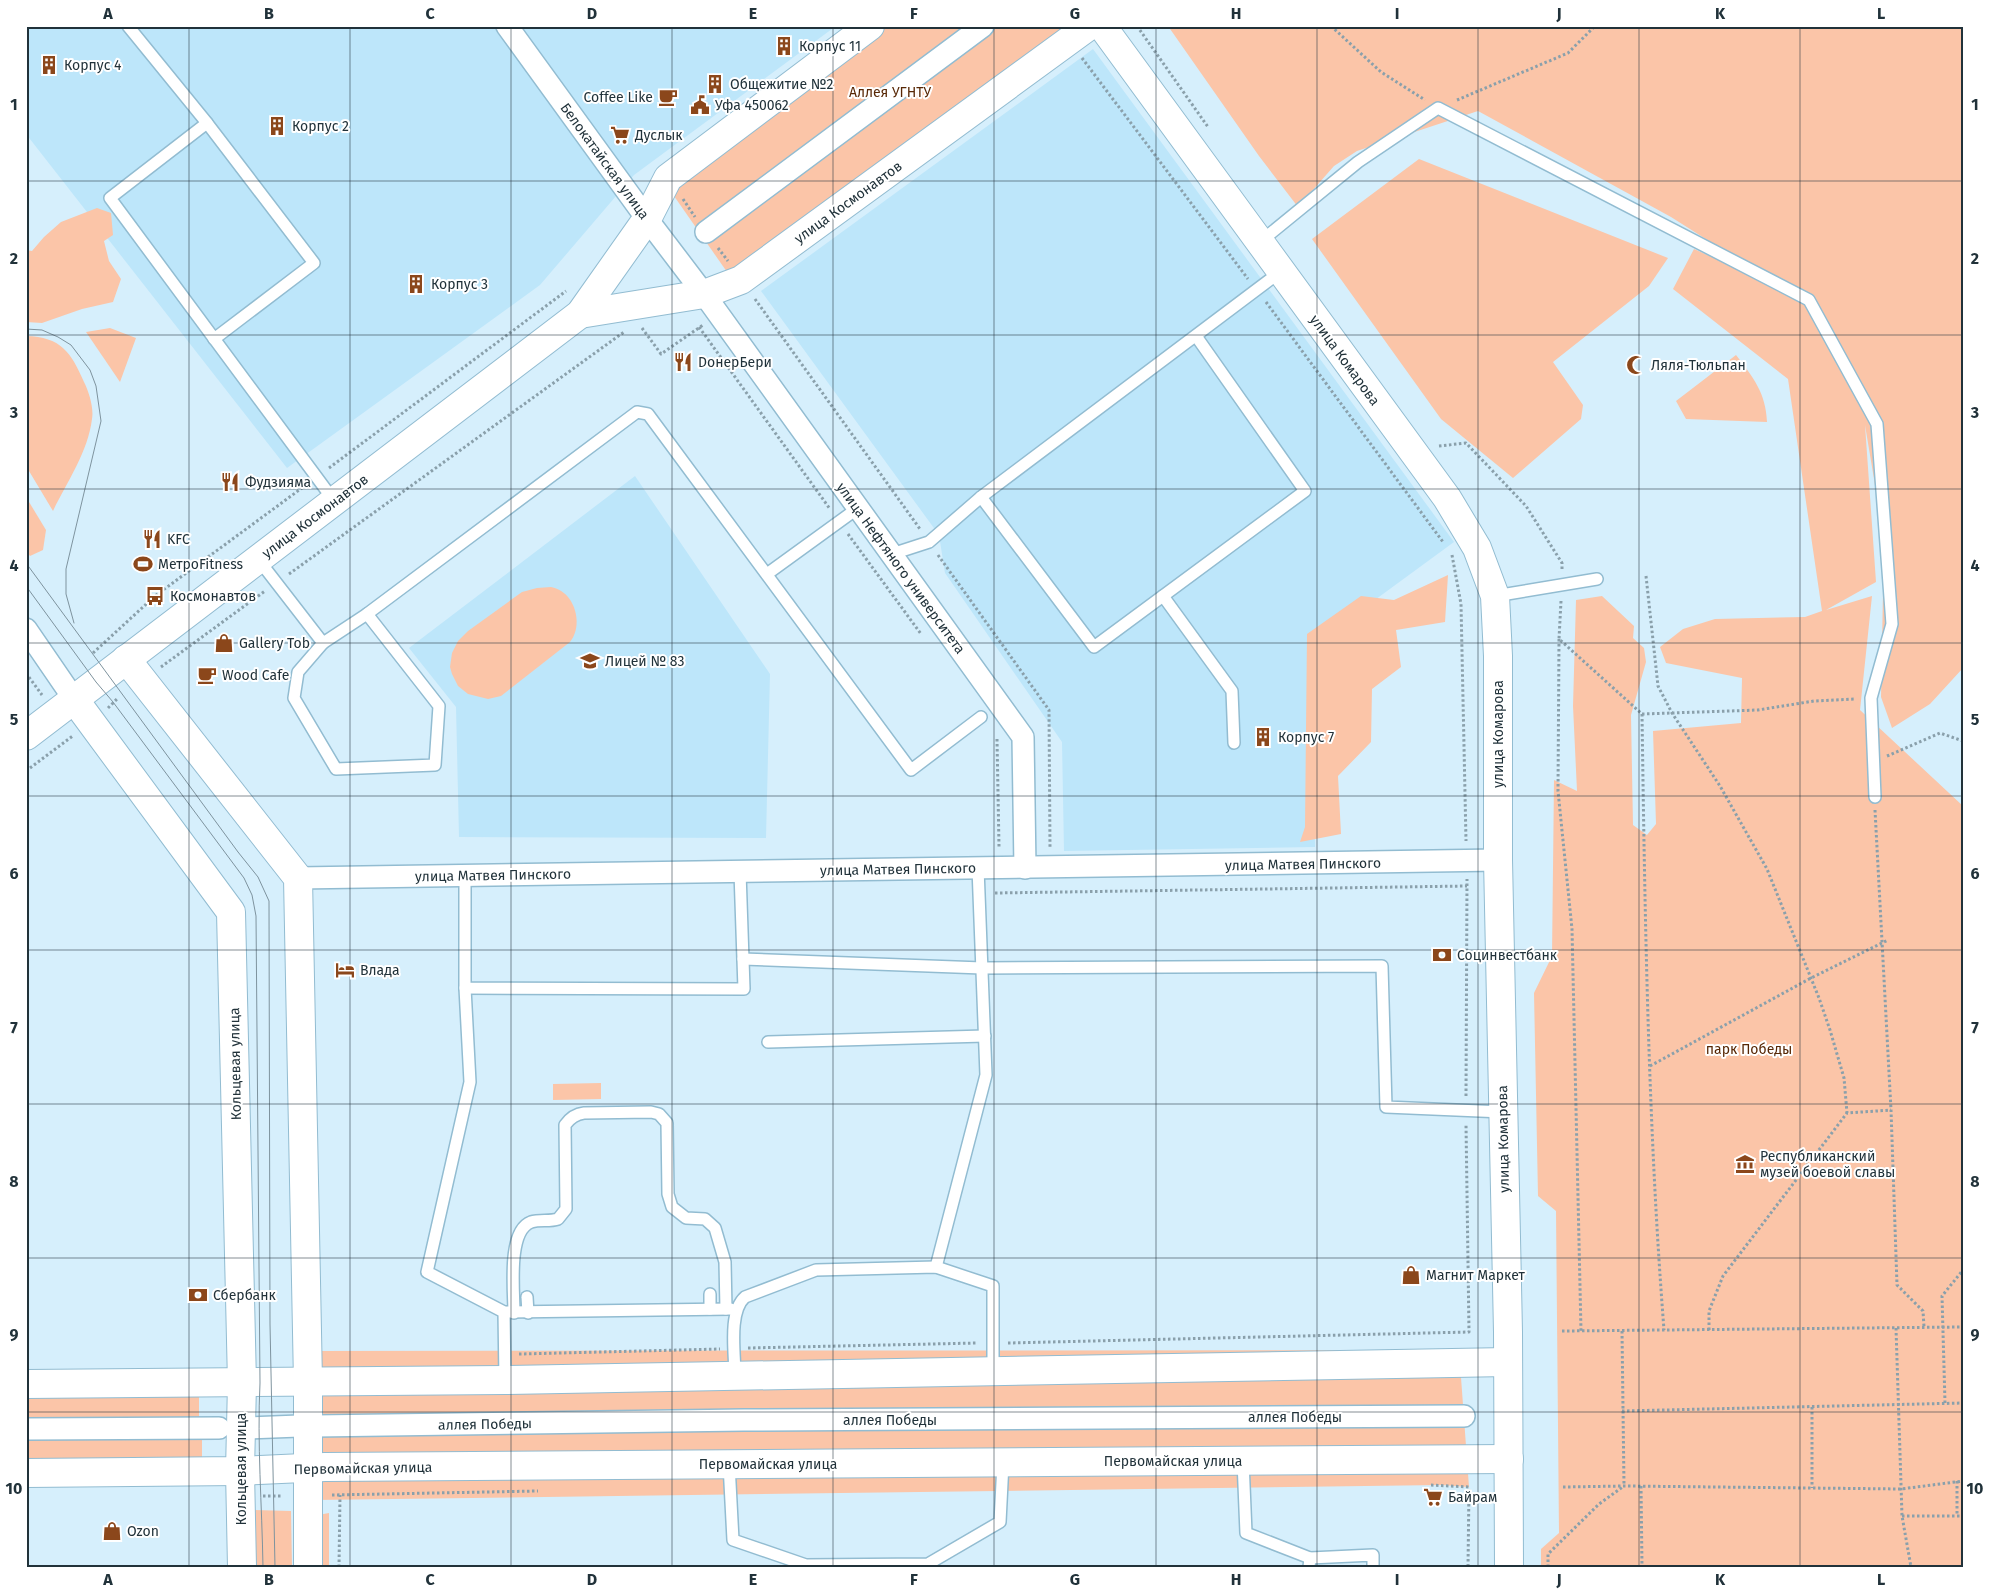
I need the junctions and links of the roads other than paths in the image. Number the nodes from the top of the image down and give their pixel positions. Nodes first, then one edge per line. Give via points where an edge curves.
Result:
1 (128, 26) edge
2 (507, 26) edge
3 (870, 26) edge
4 (983, 26) edge
5 (1089, 26) edge
6 (1102, 26) edge
7 (206, 123) junction
8 (647, 219) junction
9 (706, 232) dead end
10 (1259, 243) junction
11 (1280, 272) junction
12 (711, 305) junction
13 (580, 314) junction
14 (1196, 336) junction
15 (214, 339) junction
16 (981, 497) junction
17 (335, 502) junction
18 (858, 508) junction
19 (892, 554) junction
20 (258, 559) junction
21 (767, 574) junction
22 (1597, 579) dead end
23 (1163, 596) junction
24 (1495, 596) junction
25 (367, 614) junction
26 (26, 629) edge
27 (323, 643) junction
28 (126, 659) junction
29 (69, 691) junction
30 (981, 717) road end
31 (26, 736) edge
32 (1234, 744) dead end
33 (1874, 797) road end
34 (1498, 860) junction
35 (989, 868) junction
36 (1025, 868) junction
37 (740, 872) junction
38 (464, 875) junction
39 (298, 878) junction
40 (743, 959) junction
41 (982, 968) junction
42 (465, 988) junction
43 (984, 1036) junction
44 (768, 1042) dead end
45 (1503, 1112) junction
46 (936, 1267) junction
47 (710, 1294) dead end
48 (527, 1297) dead end
49 (731, 1309) junction
50 (710, 1310) junction
51 (509, 1312) junction
52 (528, 1312) junction
53 (1508, 1362) junction
54 (994, 1371) junction
55 (735, 1376) junction
56 (505, 1380) junction
57 (308, 1382) junction
58 (242, 1383) junction
59 (26, 1384) edge
60 (1464, 1416) dead end
61 (219, 1428) dead end
62 (250, 1428) dead end
63 (26, 1429) edge
64 (1509, 1459) junction
65 (1243, 1460) junction
66 (1003, 1462) junction
67 (729, 1464) junction
68 (308, 1468) junction
69 (240, 1471) junction
70 (26, 1473) edge
71 (1309, 1562) edge
72 (928, 1565) edge
73 (806, 1566) edge
74 (242, 1567) edge
75 (308, 1567) edge
76 (1374, 1567) edge
77 (1509, 1567) edge

1 - 7 lane
2 - 8 street, Белокатайская улица
3 - 8 street, улица Космонавтов via 668,178
4 - 9 street
5 - 12 street, улица Космонавтов
6 - 10 street, улица Комарова
7 - 15 lane via 110,198
7 - 15 lane via 314,263
8 - 12 street, Белокатайская улица
8 - 13 street, улица Космонавтов
10 - 11 street, улица Комарова
10 - 33 lane via 1358,162 1438,108 1809,300 1876,424 1892,624 1871,698
11 - 14 lane
11 - 24 street, улица Комарова via 1447,498 1477,548
12 - 13 street, улица Космонавтов
12 - 18 street, улица Нефтяного университета
13 - 17 street, улица Космонавтов
14 - 16 lane
14 - 23 lane via 1305,491
15 - 17 lane
16 - 19 lane via 929,542
16 - 23 lane via 1094,647
17 - 20 street, улица Космонавтов
18 - 19 street, улица Нефтяного университета
18 - 21 lane
19 - 36 street, улица Нефтяного университета via 1022,737
20 - 27 lane
20 - 28 street, улица Космонавтов
21 - 25 lane via 648,414 637,412
21 - 30 lane via 911,770
22 - 24 lane
23 - 32 lane via 1232,691
24 - 34 street, улица Комарова
25 - 27 lane
25 - 27 lane via 439,706 435,765 336,769 294,698 298,672
26 - 29 street, Кольцевая улица
28 - 29 street, улица Космонавтов
28 - 39 street
29 - 31 street, улица Космонавтов
29 - 58 street, Кольцевая улица via 82,733 231,912
34 - 36 street, улица Матвея Пинского
34 - 45 street, улица Комарова
35 - 36 street, улица Матвея Пинского
35 - 37 street, улица Матвея Пинского
35 - 41 lane via 979,893
37 - 38 street, улица Матвея Пинского
37 - 40 lane
38 - 39 street, улица Матвея Пинского
38 - 42 lane
39 - 57 street
40 - 41 lane
40 - 42 lane via 744,989
41 - 43 lane
41 - 45 lane via 1382,966 1386,1107
42 - 51 lane via 470,1082 427,1272
43 - 44 lane
43 - 46 lane via 986,1075
45 - 53 street, улица Комарова
46 - 49 lane via 816,1270 750,1294
46 - 54 lane via 992,1286
47 - 50 lane
48 - 52 lane
49 - 50 lane
49 - 51 lane via 725,1262 715,1228 705,1219 686,1218 672,1207 668,1194 667,1124 659,1114 641,1112 584,1113 574,1115 565,1125 566,1209 558,1219 531,1222 522,1228 514,1260
49 - 55 lane
50 - 52 lane
51 - 52 lane
51 - 56 lane
53 - 54 street
53 - 64 street, улица Комарова
54 - 55 street
55 - 56 street
56 - 57 street
57 - 58 street
57 - 68 street
58 - 59 street
58 - 69 street, Кольцевая улица
60 - 62 street, аллея Победы via 744,1420
61 - 63 street
64 - 65 street, Первомайская улица
64 - 77 street, улица Комарова
65 - 66 street, Первомайская улица
65 - 71 lane via 1246,1533
66 - 67 street, Первомайская улица
66 - 72 lane via 1000,1522
67 - 68 street, Первомайская улица
67 - 73 lane via 733,1540
68 - 69 street, Первомайская улица
68 - 75 street
69 - 70 street, Первомайская улица
69 - 74 street, Кольцевая улица
71 - 76 lane via 1373,1555
72 - 73 lane

